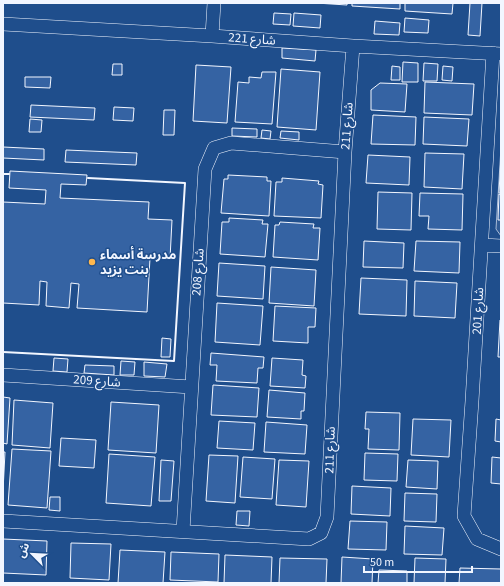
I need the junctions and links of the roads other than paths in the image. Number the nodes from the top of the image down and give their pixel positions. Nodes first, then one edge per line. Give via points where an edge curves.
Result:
1 (214, 3) edge
2 (3, 24) edge
3 (212, 36) junction
4 (353, 46) junction
5 (497, 54) edge
6 (345, 152) junction
7 (482, 245) junction
8 (501, 246) edge
9 (3, 375) edge
10 (191, 387) junction
11 (3, 521) edge
12 (183, 531) junction
13 (501, 549) edge

1 - 3 street
2 - 3 street, شارع 221
3 - 4 street, شارع 221
4 - 5 street, شارع 221
4 - 6 street, شارع 211
5 - 7 street, شارع 201
6 - 10 street, شارع 208 via 231,143 214,148 205,169
6 - 12 street, شارع 211 via 327,517 322,533 309,540
7 - 8 street
7 - 13 street, شارع 201 via 464,516 477,539
9 - 10 street, شارع 209
10 - 12 street, شارع 208
11 - 12 street, شارع 211

